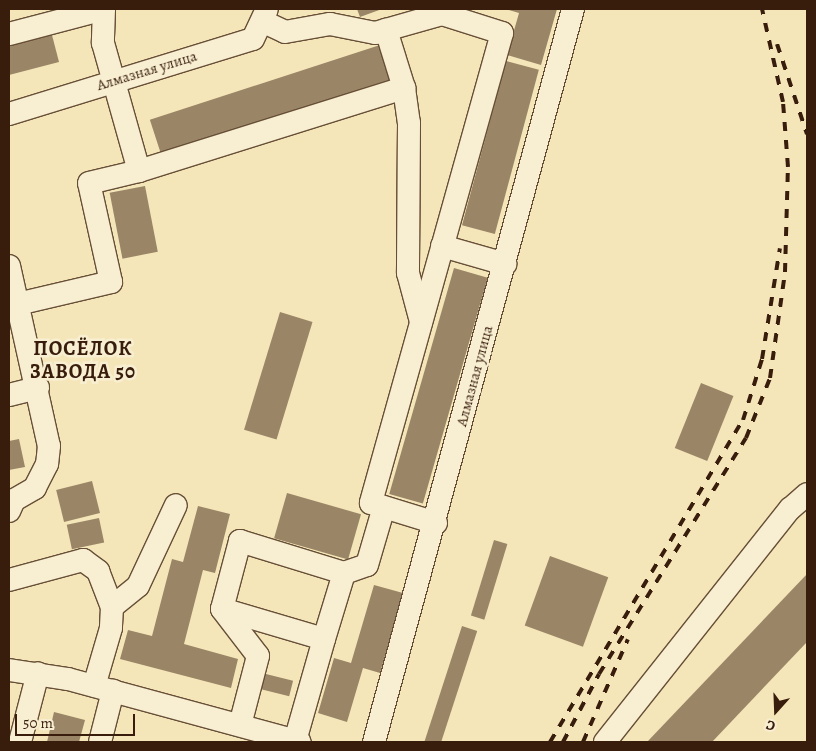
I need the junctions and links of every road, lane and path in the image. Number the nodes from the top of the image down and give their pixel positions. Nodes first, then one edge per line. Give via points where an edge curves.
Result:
1 (104, 9) edge
2 (572, 9) edge
3 (265, 16) edge
4 (386, 30) junction
5 (9, 34) edge
6 (112, 81) junction
7 (404, 88) junction
8 (9, 114) edge
9 (139, 171) junction
10 (442, 246) junction
11 (505, 264) junction
12 (9, 266) edge
13 (13, 305) edge
14 (421, 323) junction
15 (38, 388) junction
16 (9, 395) edge
17 (807, 494) edge
18 (176, 505) dead end
19 (384, 507) junction
20 (9, 511) edge
21 (436, 523) junction
22 (344, 573) junction
23 (10, 575) edge
24 (112, 607) junction
25 (222, 609) junction
26 (324, 639) junction
27 (9, 670) edge
28 (38, 673) junction
29 (104, 688) junction
30 (249, 732) edge
31 (20, 742) edge
32 (100, 742) edge
33 (297, 742) edge
34 (374, 742) edge
35 (605, 742) edge

1 - 5 street
1 - 6 street via 103,43
2 - 11 street, Алмазная улица
3 - 4 street via 285,32 330,24 375,33
3 - 6 street, Алмазная улица via 253,39
4 - 7 street
4 - 10 street via 442,14 502,33
6 - 8 street, Алмазная улица
6 - 9 street
7 - 9 street
7 - 14 street via 409,123 408,273
9 - 13 street via 90,184 111,282
10 - 11 street
10 - 14 street
11 - 21 street, Алмазная улица
12 - 13 street
13 - 15 street
14 - 19 street via 371,503
15 - 16 street
15 - 20 street via 49,446 48,464 35,488 14,500
17 - 35 street via 790,510
18 - 24 street via 138,586
19 - 21 street
19 - 22 street via 367,565
21 - 34 street, Алмазная улица
22 - 25 street via 240,541
22 - 26 street
23 - 24 street via 83,560 98,571
24 - 29 street
25 - 26 street
25 - 30 street via 258,656
26 - 33 street
27 - 28 street
28 - 29 street
28 - 31 street
29 - 30 street
29 - 32 street
30 - 33 street

